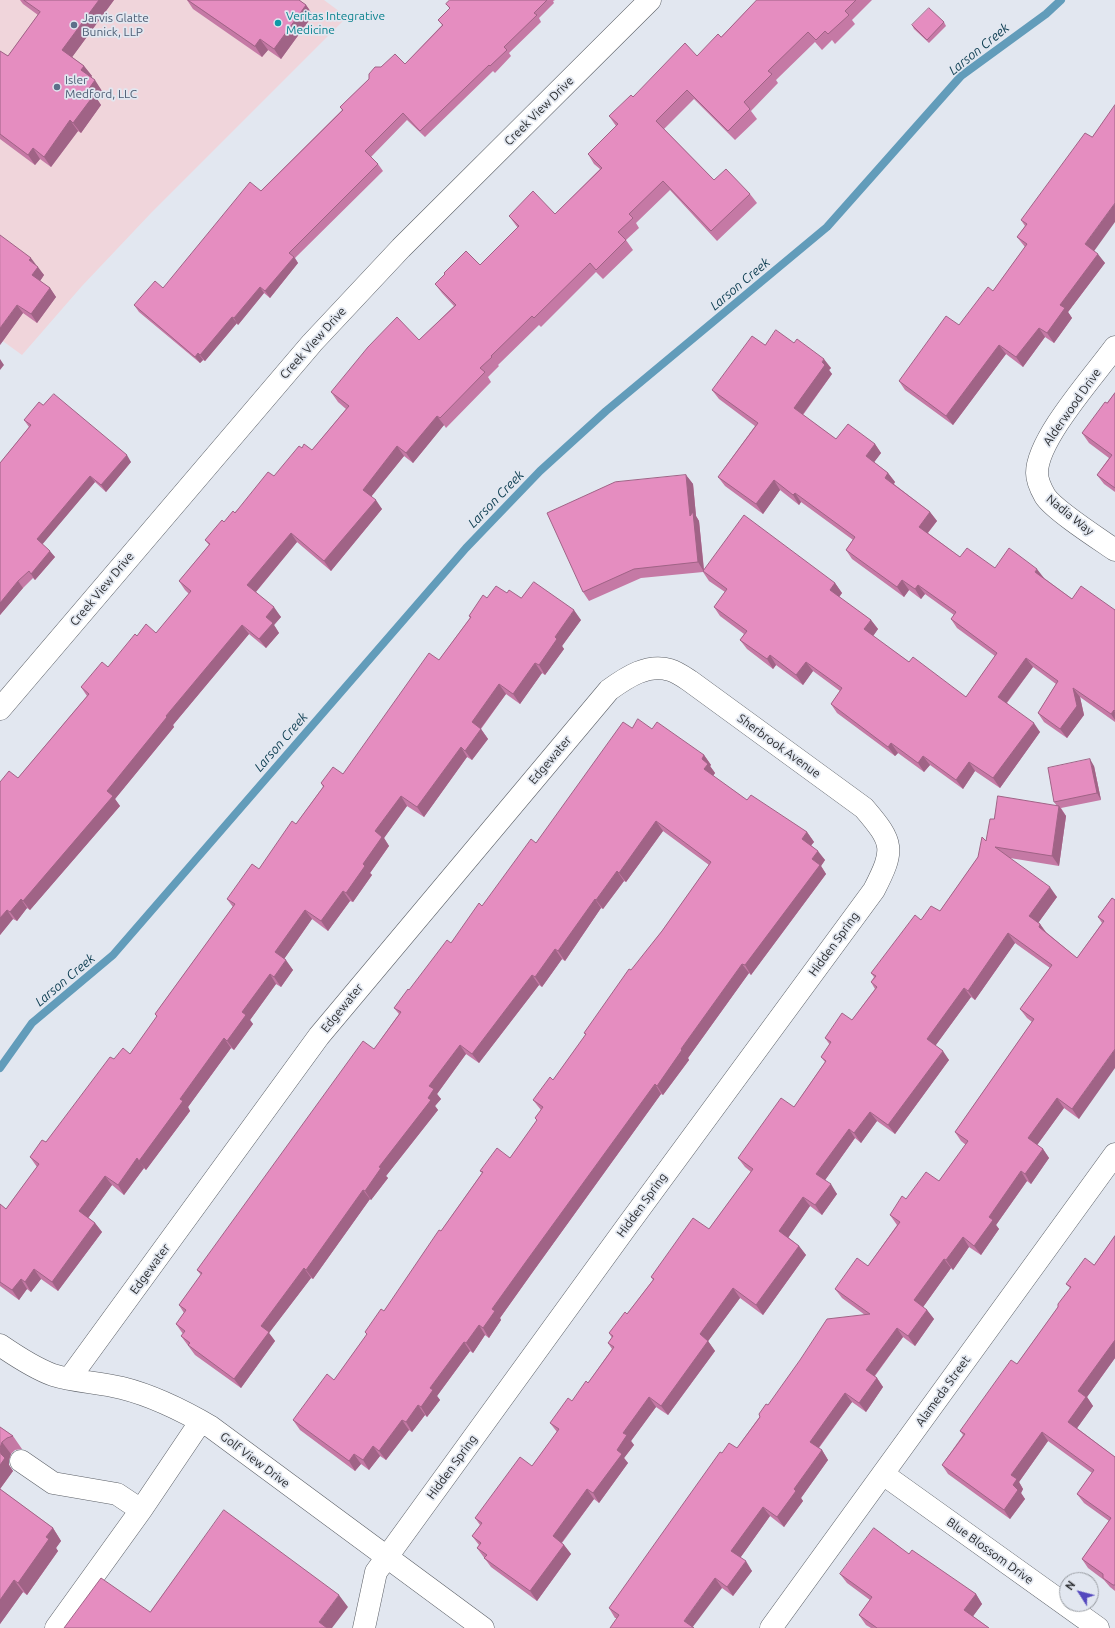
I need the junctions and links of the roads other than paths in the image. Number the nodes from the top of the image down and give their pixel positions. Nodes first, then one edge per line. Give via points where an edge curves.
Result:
1 (650, 0) edge
2 (1115, 347) edge
3 (1037, 471) joint
4 (1115, 550) edge
5 (648, 669) joint
6 (0, 709) edge
7 (889, 849) joint
8 (1115, 1154) edge
9 (0, 1345) edge
10 (69, 1379) junction
11 (201, 1421) junction
12 (20, 1461) dead end
13 (883, 1474) junction
14 (141, 1510) junction
15 (387, 1558) junction
16 (56, 1628) edge
17 (364, 1628) edge
18 (483, 1628) edge
19 (771, 1628) edge
20 (1098, 1628) edge

1 - 6 street, Creek View Drive via 401,248 312,343
2 - 3 street, Alderwood Drive via 1043,449
3 - 4 street, Nadia Way via 1037,480 1046,497
5 - 7 street, Sherbrook Avenue via 670,670 690,681 864,808 883,830
5 - 10 street, Edgewater via 627,676 609,690 336,1014
7 - 15 street, Hidden Spring via 886,866 874,890
8 - 13 street, Alameda Street
9 - 10 street, Golf View Drive via 29,1364
10 - 11 street, Golf View Drive via 121,1388 150,1397 183,1410
11 - 14 street
11 - 15 street, Golf View Drive
12 - 14 street via 53,1483 117,1494
13 - 19 street, Alameda Street
13 - 20 street, Blue Blossom Drive
14 - 16 street
15 - 17 street, Hidden Spring via 376,1572
15 - 18 street, Golf View Drive

